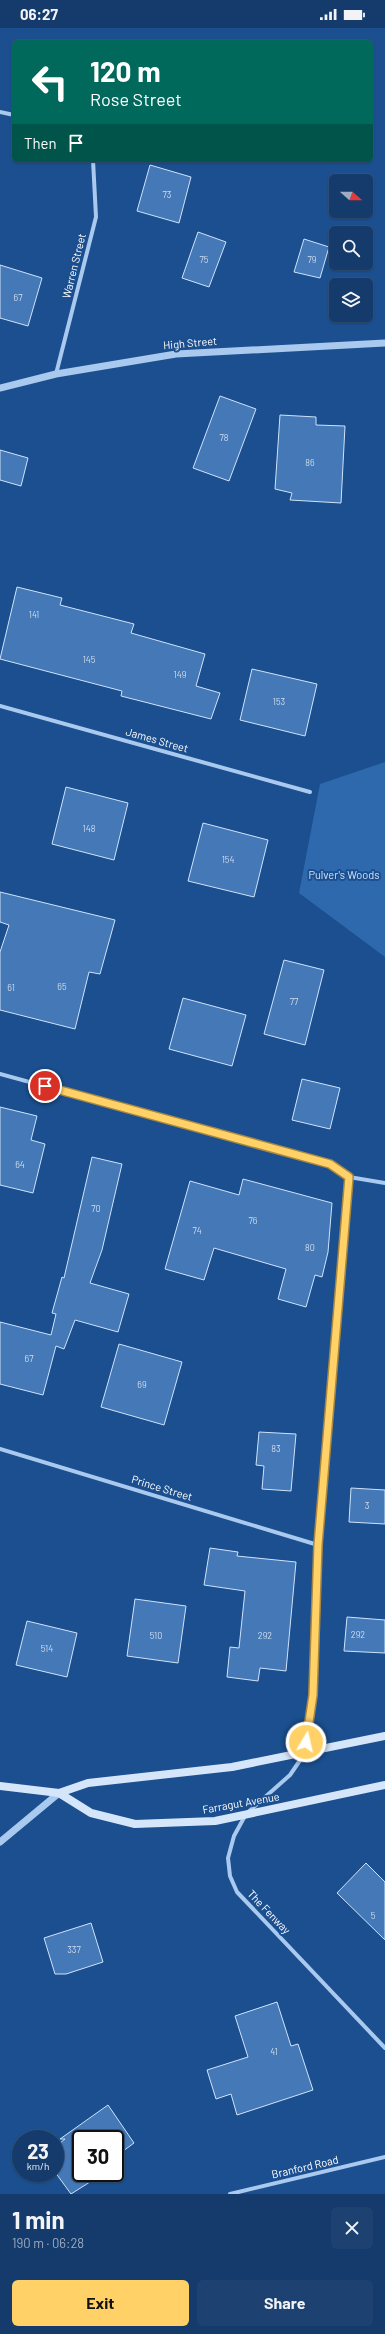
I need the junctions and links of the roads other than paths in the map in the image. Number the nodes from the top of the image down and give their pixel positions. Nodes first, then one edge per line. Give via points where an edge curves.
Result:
1 (0, 112) edge
2 (12, 115) edge
3 (93, 162) edge
4 (385, 343) edge
5 (56, 374) junction
6 (0, 388) edge
7 (0, 706) edge
8 (310, 792) dead end
9 (0, 1074) edge
10 (349, 1177) junction
11 (385, 1183) edge
12 (0, 1449) edge
13 (318, 1545) junction
14 (385, 1736) edge
15 (304, 1753) junction
16 (385, 1785) edge
17 (0, 1786) edge
18 (59, 1793) junction
19 (246, 1814) junction
20 (0, 1842) edge
21 (385, 2048) edge
22 (385, 2157) edge
23 (230, 2194) edge

1 - 2 street
3 - 5 street, Warren Street via 96,217
4 - 5 street, High Street via 176,354
5 - 6 street, High Street
7 - 8 street, James Street
9 - 10 street via 330,1164
10 - 11 street
10 - 13 street
12 - 13 street, Prince Street
13 - 15 street via 313,1695
14 - 15 main road
15 - 18 main road via 232,1767 88,1783
15 - 19 street, The Fenway via 290,1775
16 - 19 main road, Farragut Avenue
17 - 18 main road
18 - 19 main road, Farragut Avenue via 91,1813 135,1824 215,1821
18 - 20 street
19 - 21 street, The Fenway via 234,1836 228,1858 230,1876 237,1892
22 - 23 street, Branford Road

